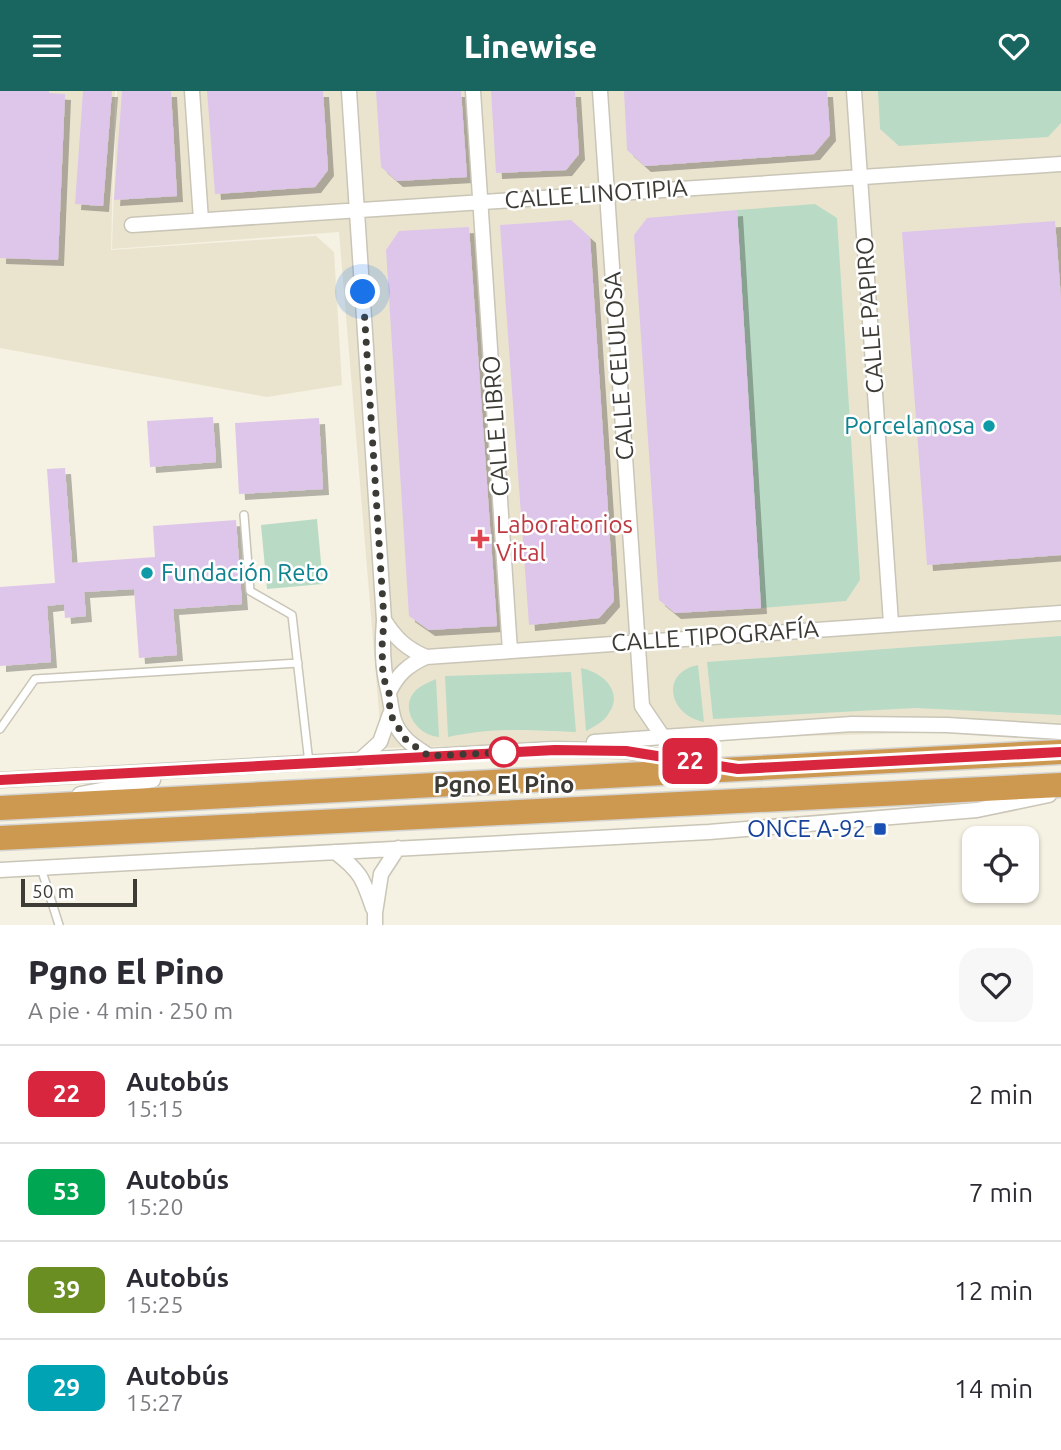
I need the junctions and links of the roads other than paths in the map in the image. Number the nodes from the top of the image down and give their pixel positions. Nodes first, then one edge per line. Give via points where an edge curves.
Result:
1 (191, 91) edge
2 (349, 91) edge
3 (473, 91) edge
4 (600, 91) edge
5 (854, 91) edge
6 (1061, 164) edge
7 (860, 177) junction
8 (607, 194) junction
9 (481, 202) junction
10 (358, 210) junction
11 (201, 221) junction
12 (132, 225) dead end
13 (244, 515) dead end
14 (1061, 613) edge
15 (384, 620) junction
16 (891, 623) junction
17 (639, 642) junction
18 (510, 651) junction
19 (426, 657) junction
20 (298, 663) junction
21 (389, 692) junction
22 (390, 714) junction
23 (0, 729) edge
24 (1061, 732) edge
25 (663, 737) junction
26 (555, 750) junction
27 (1061, 752) edge
28 (429, 756) junction
29 (359, 761) junction
30 (309, 764) junction
31 (738, 769) junction
32 (202, 770) junction
33 (0, 780) edge
34 (1061, 785) edge
35 (1061, 793) edge
36 (4, 808) edge
37 (0, 838) edge
38 (398, 848) junction
39 (335, 852) junction
40 (41, 867) junction
41 (0, 870) edge
42 (375, 919) edge
43 (59, 925) edge

1 - 11 street
2 - 10 street
3 - 9 street, CALLE LIBRO
4 - 8 street, CALLE CELULOSA
5 - 7 street, CALLE PAPIRO
6 - 7 street, CALLE LINOTIPIA
7 - 8 street, CALLE LINOTIPIA
7 - 16 street, CALLE PAPIRO
8 - 9 street, CALLE LINOTIPIA
8 - 17 street, CALLE CELULOSA
9 - 10 street, CALLE LINOTIPIA
9 - 18 street, CALLE LIBRO
10 - 11 street, CALLE LINOTIPIA
10 - 15 street
11 - 12 street, CALLE LINOTIPIA
13 - 20 lane via 250,591 292,615
14 - 16 street, CALLE TIPOGRAFÍA
15 - 19 street via 396,639
15 - 21 street via 383,667
16 - 17 street, CALLE TIPOGRAFÍA
17 - 18 street, CALLE TIPOGRAFÍA
17 - 25 street, CALLE CELULOSA via 642,706
18 - 19 street, CALLE TIPOGRAFÍA
19 - 21 street via 408,665
20 - 23 lane via 35,679
20 - 30 lane
21 - 22 street
22 - 28 street via 406,740
22 - 29 street via 380,741
24 - 25 street via 852,724
25 - 26 street via 599,741
26 - 28 street
26 - 31 street via 626,751
27 - 31 highway
28 - 29 street
29 - 30 street
30 - 32 street
31 - 36 highway
32 - 33 street
32 - 36 street
34 - 37 highway
35 - 38 street via 977,810 865,820
38 - 39 street
38 - 42 street via 381,874
39 - 40 street
39 - 42 street via 357,869
40 - 41 street
40 - 43 lane

